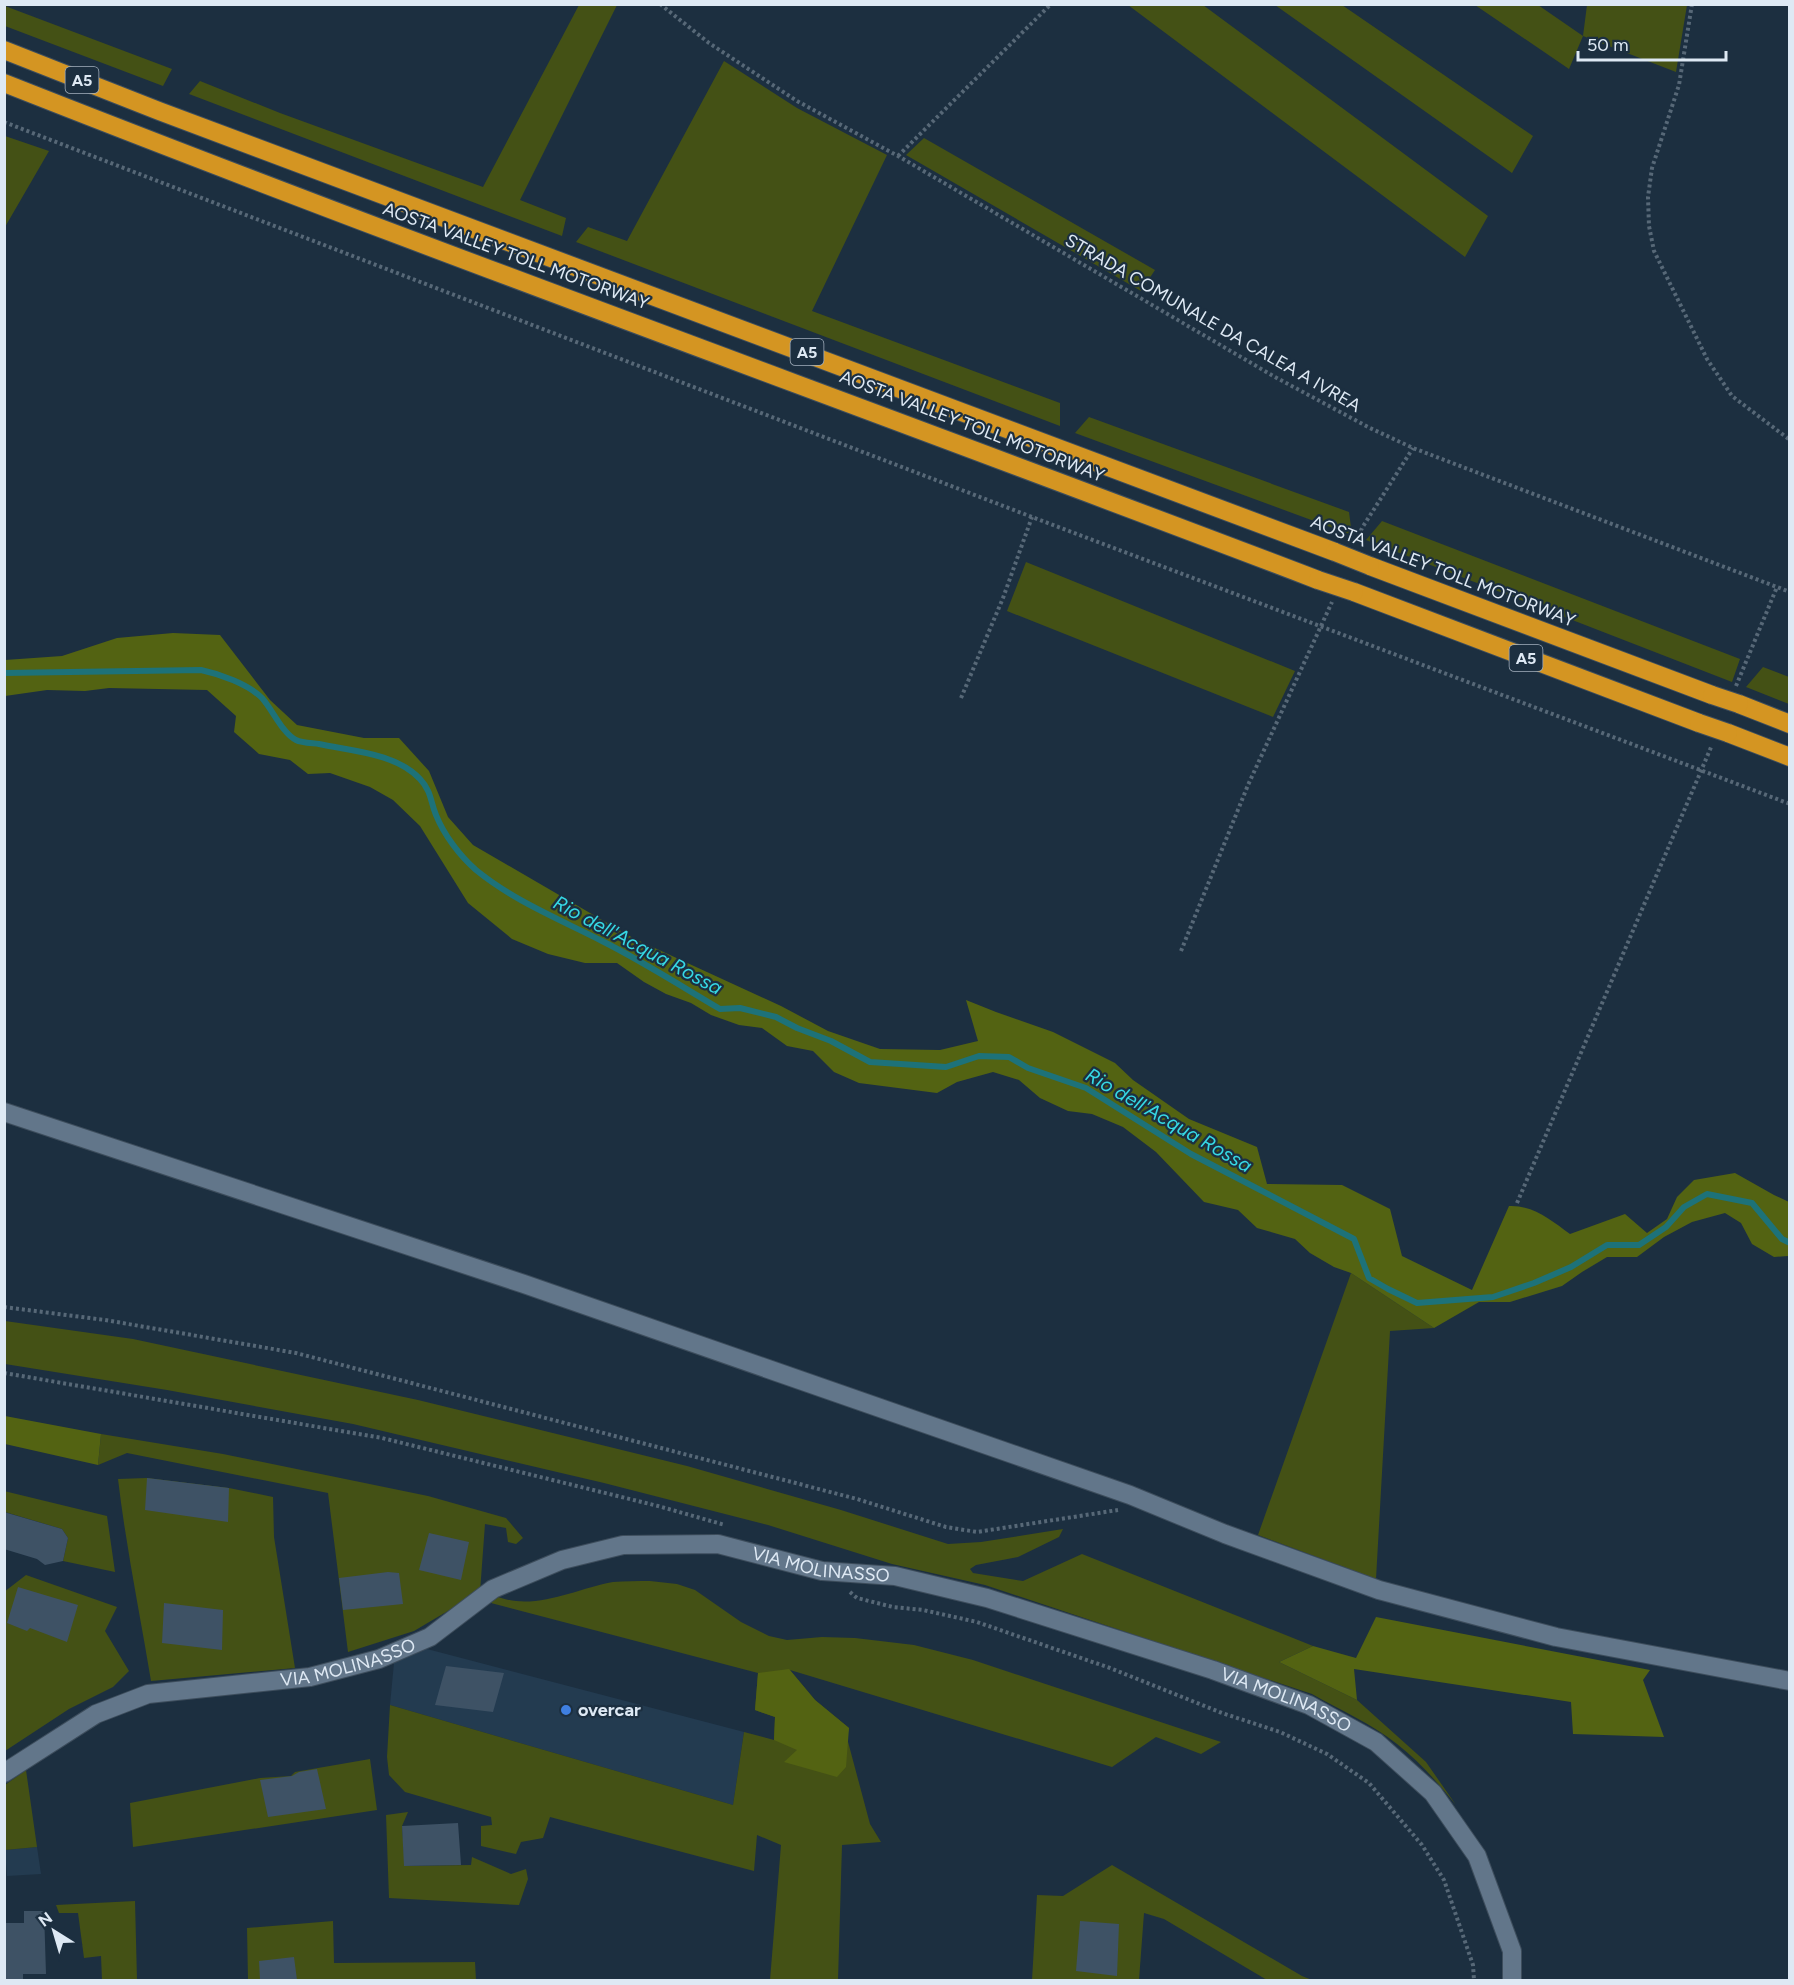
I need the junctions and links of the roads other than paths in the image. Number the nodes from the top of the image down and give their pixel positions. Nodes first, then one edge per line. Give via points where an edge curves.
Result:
1 (4, 50) edge
2 (4, 83) edge
3 (1790, 723) edge
4 (1790, 757) edge
5 (4, 1112) edge
6 (1790, 1681) edge
7 (4, 1773) edge
8 (1512, 1980) edge

1 - 3 highway, AOSTA VALLEY TOLL MOTORWAY / A5, bridge
2 - 4 highway, AOSTA VALLEY TOLL MOTORWAY / A5, bridge via 172,150 1699,723 1721,736
5 - 6 main road via 524,1284 1130,1495 1379,1590 1556,1637
7 - 8 main road, VIA MOLINASSO via 96,1714 148,1694 310,1677 379,1659 430,1637 493,1589 562,1560 623,1545 718,1544 822,1571 895,1576 987,1598 1214,1670 1309,1705 1376,1742 1433,1793 1477,1856 1512,1951

